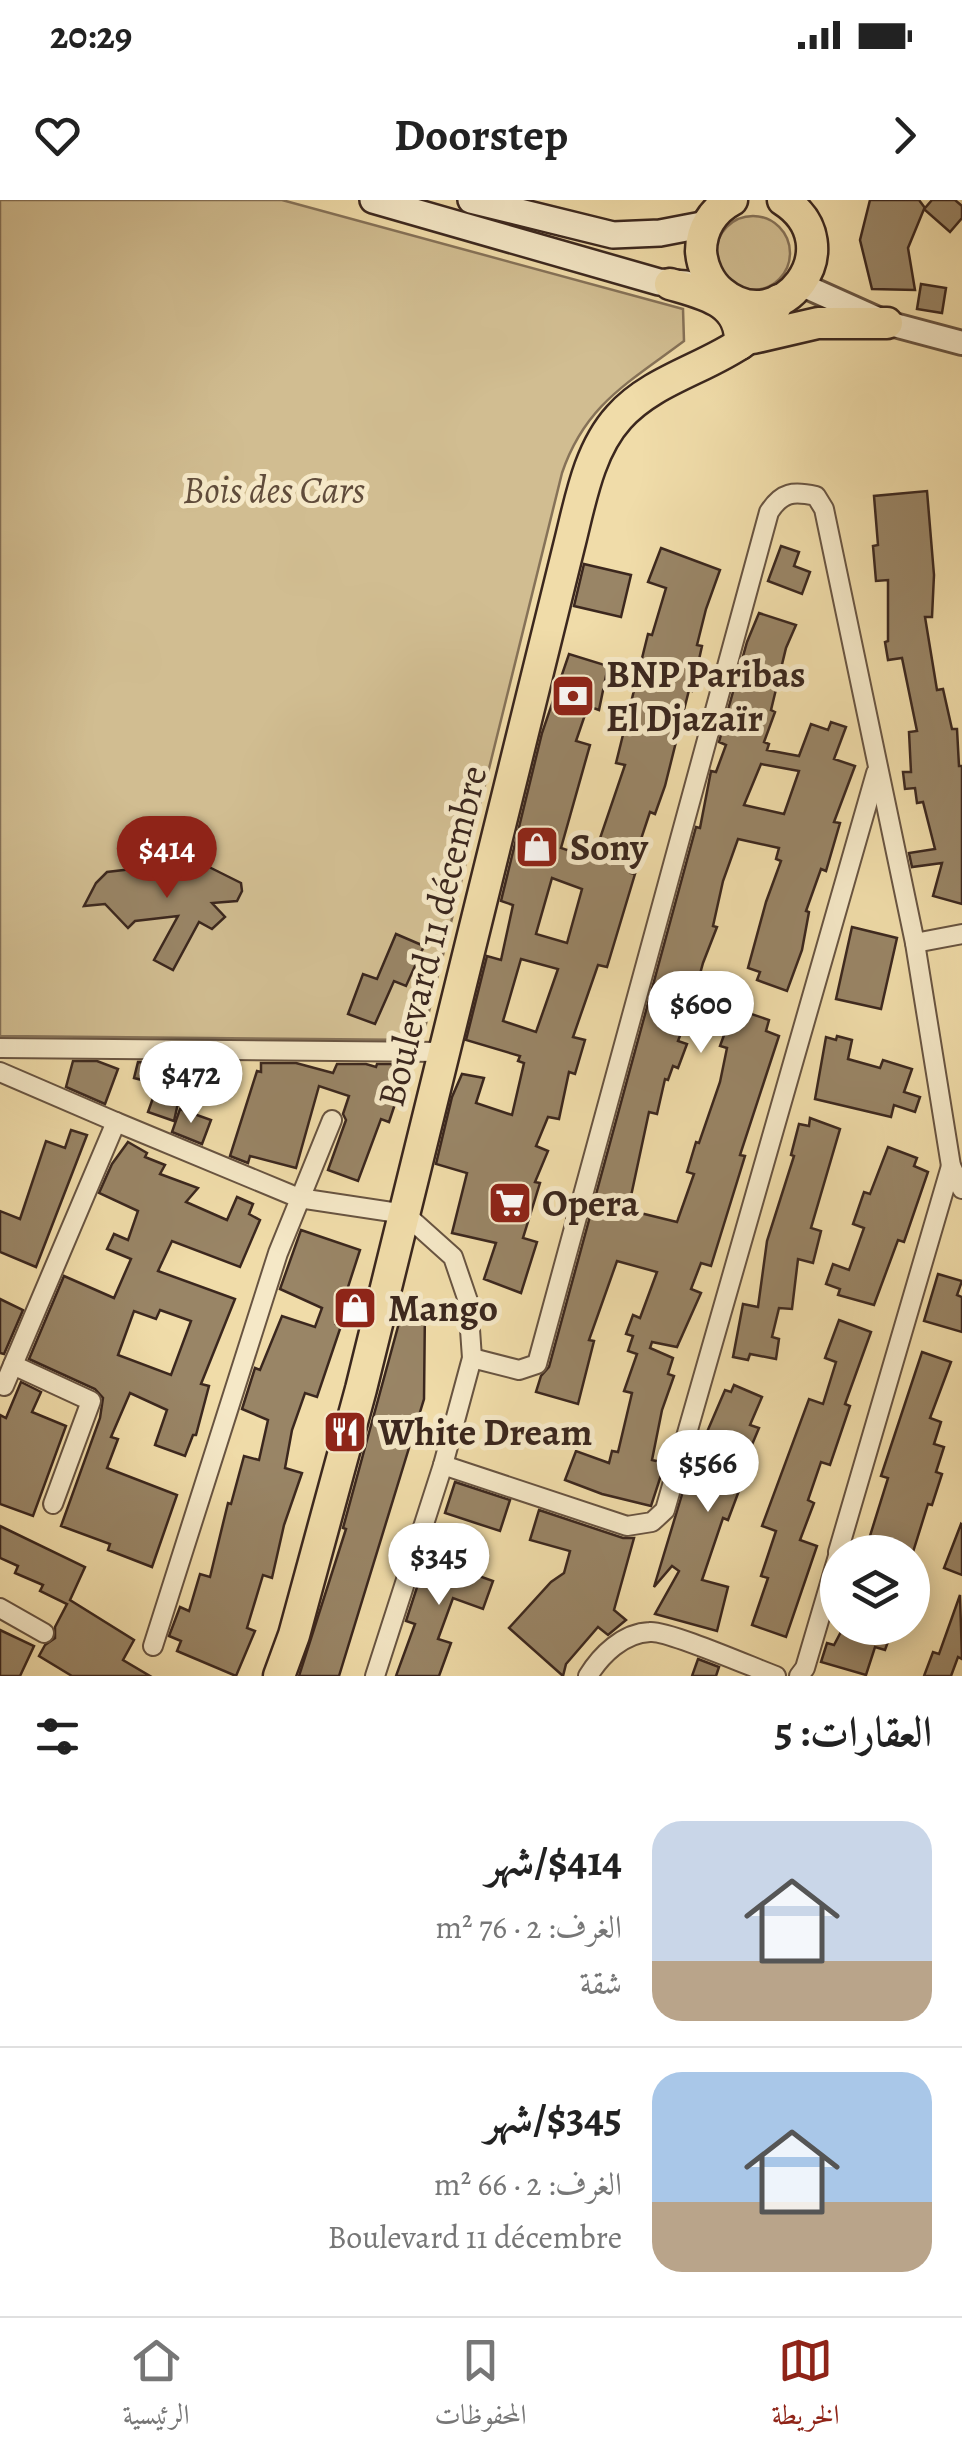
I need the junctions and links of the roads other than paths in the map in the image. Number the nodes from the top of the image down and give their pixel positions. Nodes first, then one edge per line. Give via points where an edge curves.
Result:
1 (373, 200) edge
2 (470, 200) edge
3 (732, 200) edge
4 (788, 202) edge
5 (707, 224) junction
6 (708, 276) junction
7 (670, 284) junction
8 (790, 292) junction
9 (888, 323) junction
10 (747, 341) junction
11 (962, 343) edge
12 (878, 769) junction
13 (962, 934) edge
14 (915, 943) junction
15 (0, 1048) edge
16 (444, 1052) junction
17 (0, 1072) edge
18 (332, 1120) dead end
19 (116, 1122) junction
20 (951, 1166) junction
21 (962, 1190) edge
22 (299, 1198) junction
23 (405, 1214) junction
24 (472, 1358) junction
25 (13, 1364) junction
26 (0, 1384) edge
27 (443, 1465) junction
28 (53, 1504) dead end
29 (844, 1535) edge
30 (2, 1614) edge
31 (820, 1616) edge
32 (44, 1634) dead end
33 (153, 1646) dead end
34 (279, 1676) edge
35 (375, 1676) edge
36 (588, 1676) edge
37 (776, 1676) edge
38 (799, 1676) edge

1 - 7 main road
2 - 5 main road via 613,235
3 - 5 main road
4 - 8 main road via 812,244 811,261
5 - 6 main road via 701,250
6 - 7 main road
6 - 8 main road via 739,302 760,305
7 - 10 main road via 722,302
8 - 9 street
8 - 10 main road, Boulevard 11 décembre
9 - 10 main road via 830,322
9 - 11 street
10 - 16 main road, Boulevard 11 décembre via 633,403 594,459
12 - 14 street
12 - 24 street via 824,508 816,496 778,497 537,1364 519,1370
12 - 27 street via 665,1510 652,1522 627,1526
13 - 14 street
14 - 20 street
15 - 16 street
16 - 23 main road, Boulevard 11 décembre
17 - 19 street
18 - 22 street
19 - 22 street
19 - 25 street
20 - 21 street
20 - 29 street
22 - 23 street
22 - 33 street
23 - 24 street via 453,1257 468,1301
23 - 34 main road, Boulevard 11 décembre
24 - 27 street
25 - 26 street
25 - 28 street via 91,1401
27 - 35 street
30 - 32 street
31 - 38 street
36 - 37 street via 626,1638 652,1631

